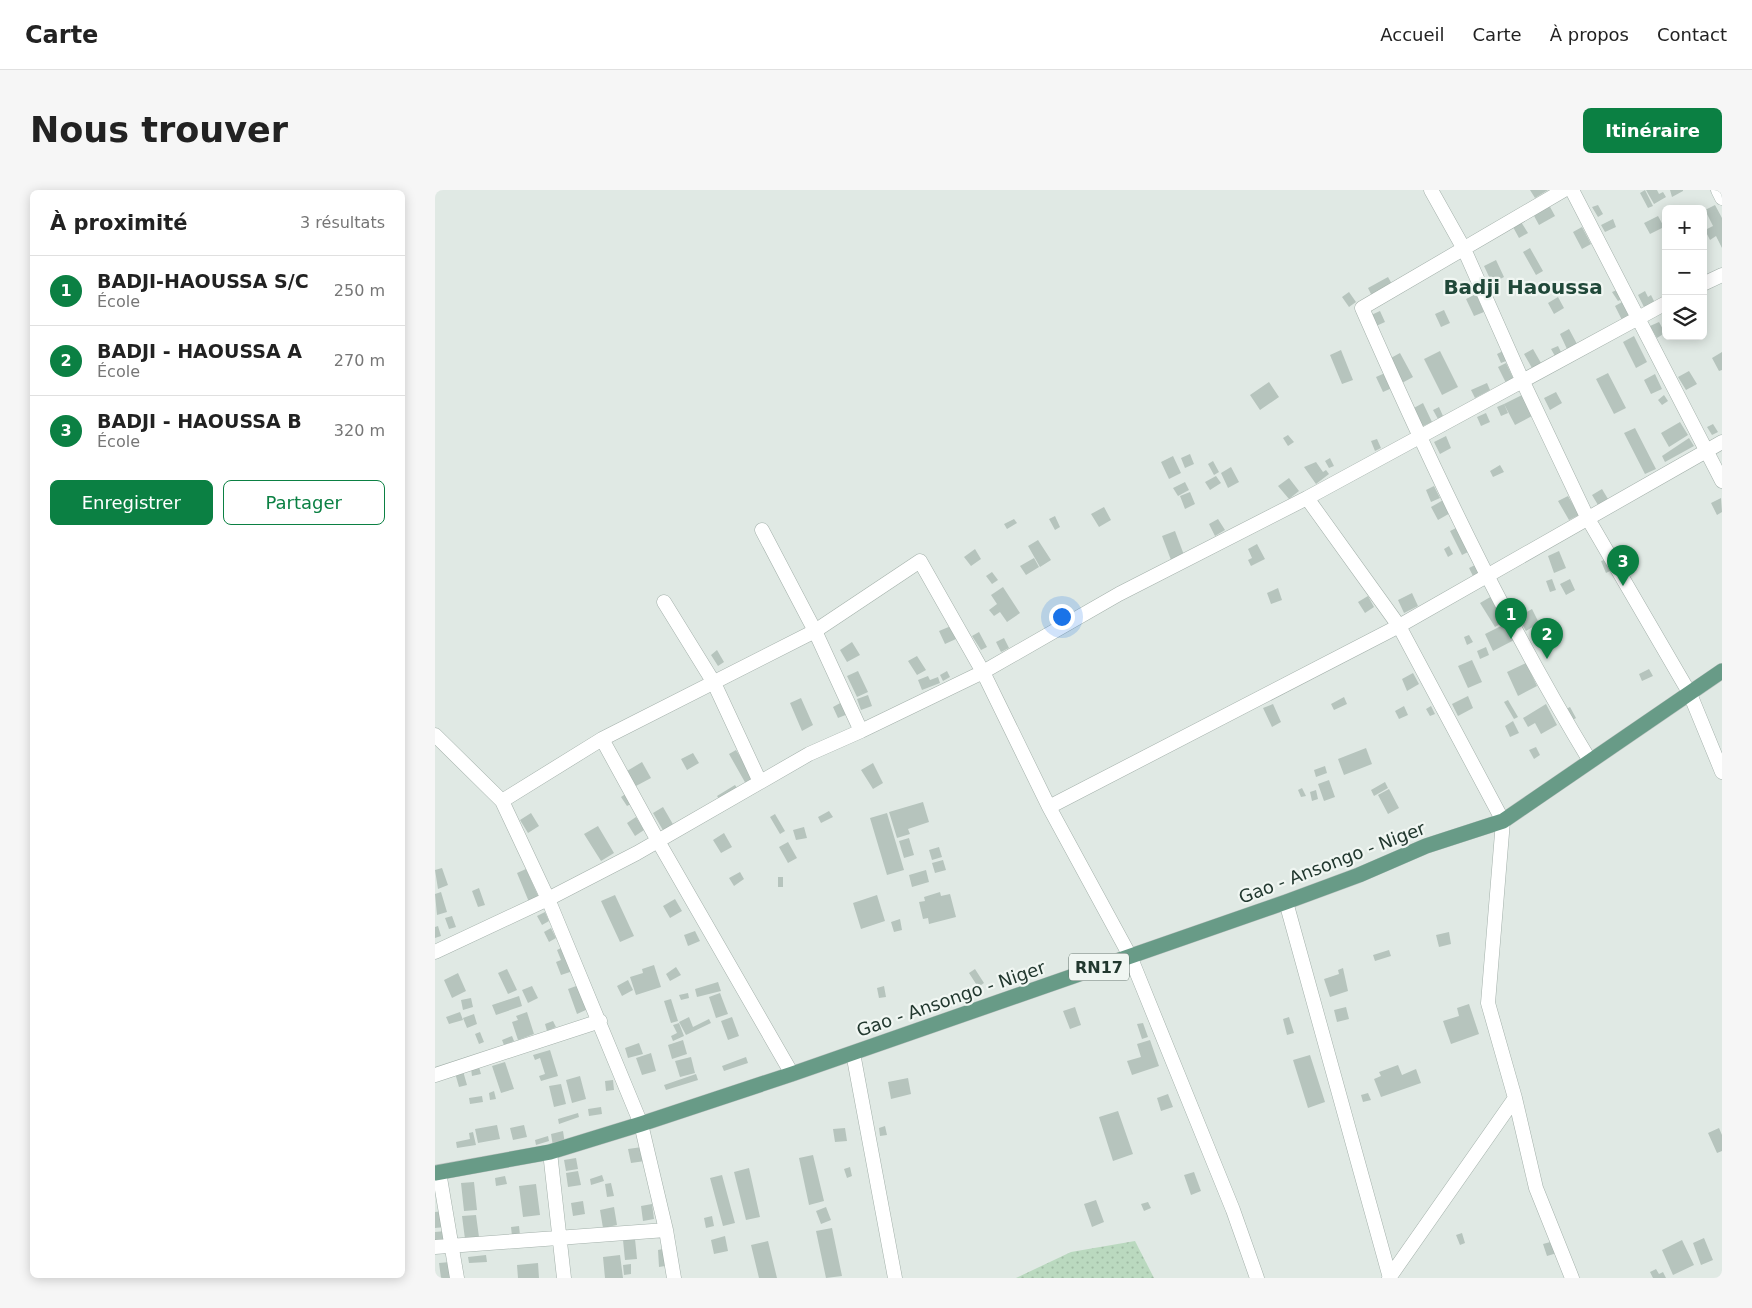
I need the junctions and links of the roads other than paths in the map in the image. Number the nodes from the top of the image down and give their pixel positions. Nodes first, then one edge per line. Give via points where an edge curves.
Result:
1 (1431, 190) edge
2 (1564, 190) edge
3 (1572, 190) edge
4 (1718, 190) edge
5 (1722, 198) edge
6 (1464, 249) junction
7 (1722, 275) edge
8 (1707, 282) edge
9 (1662, 305) edge
10 (1637, 317) junction
11 (1523, 382) junction
12 (1419, 436) junction
13 (1722, 442) edge
14 (1707, 452) junction
15 (1722, 481) edge
16 (1307, 498) junction
17 (1587, 518) junction
18 (763, 530) dead end
19 (1487, 577) junction
20 (664, 602) dead end
21 (1399, 626) junction
22 (815, 631) junction
23 (1722, 671) edge
24 (983, 672) junction
25 (714, 683) junction
26 (1690, 694) junction
27 (861, 732) junction
28 (435, 736) edge
29 (602, 739) junction
30 (1590, 761) junction
31 (1722, 772) edge
32 (761, 782) junction
33 (501, 801) junction
34 (1049, 807) junction
35 (1503, 821) junction
36 (658, 841) junction
37 (548, 899) junction
38 (1286, 902) junction
39 (435, 952) edge
40 (1130, 956) junction
41 (600, 1020) junction
42 (853, 1053) junction
43 (792, 1074) junction
44 (435, 1075) edge
45 (1515, 1098) junction
46 (641, 1124) junction
47 (550, 1152) junction
48 (437, 1172) edge
49 (667, 1230) junction
50 (559, 1238) junction
51 (453, 1245) junction
52 (435, 1247) edge
53 (457, 1278) edge
54 (564, 1278) edge
55 (674, 1278) edge
56 (895, 1278) edge
57 (1257, 1278) edge
58 (1390, 1278) edge
59 (1572, 1278) edge

1 - 6 street
2 - 6 street
3 - 10 street
4 - 5 street
6 - 11 street
6 - 12 street via 1362,308
7 - 8 street
9 - 10 street
10 - 11 street
10 - 14 street
11 - 12 street
11 - 17 street
12 - 16 street
12 - 19 street
13 - 14 street
14 - 15 street
14 - 17 street
16 - 21 street
16 - 24 street via 1119,594
17 - 19 street
17 - 26 street
18 - 22 street
19 - 21 street
19 - 30 street via 1541,679
20 - 25 street
21 - 34 street
21 - 35 street
22 - 24 street via 919,561
22 - 25 street
22 - 27 street
23 - 26 main road, Gao - Ansongo - Niger / RN17
24 - 27 street
24 - 34 street
25 - 29 street
25 - 32 street
26 - 30 main road, Gao - Ansongo - Niger / RN17
26 - 31 street
27 - 32 street via 809,754
28 - 33 street
29 - 33 street
29 - 36 street
30 - 35 main road, Gao - Ansongo - Niger / RN17
32 - 36 street
33 - 37 street
34 - 40 street
35 - 38 main road, Gao - Ansongo - Niger / RN17 via 1426,846
35 - 45 street via 1488,1003
36 - 37 street
36 - 43 street
37 - 39 street
37 - 41 street
38 - 40 main road, Gao - Ansongo - Niger / RN17
38 - 58 street
40 - 42 main road, Gao - Ansongo - Niger / RN17
40 - 57 street via 1233,1210
41 - 44 street
41 - 46 street
42 - 43 main road, Gao - Ansongo - Niger / RN17
42 - 56 street
43 - 46 main road, Gao - Ansongo - Niger / RN17
45 - 58 street
45 - 59 street via 1536,1188
46 - 47 main road, Gao - Ansongo - Niger / RN17
46 - 49 street
47 - 48 main road, Gao - Ansongo - Niger / RN17
47 - 50 street
48 - 51 street
49 - 50 street
49 - 55 street
50 - 51 street
50 - 54 street
51 - 52 street
51 - 53 street

